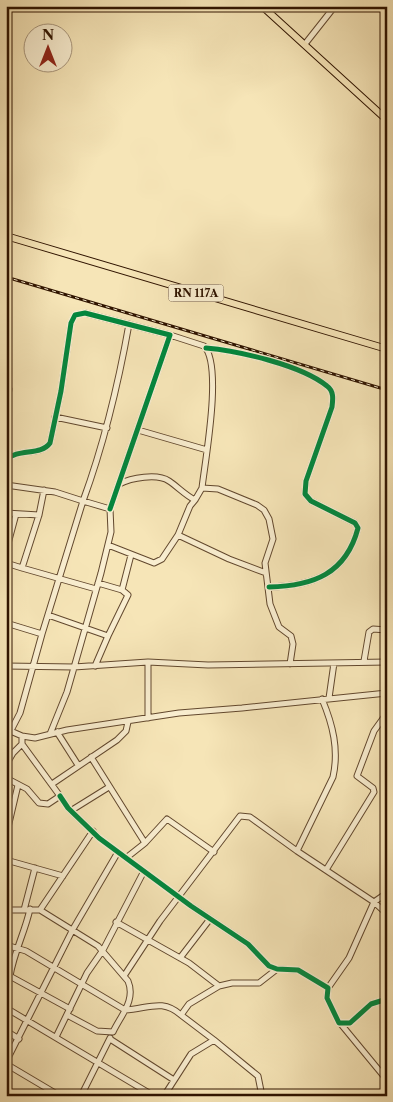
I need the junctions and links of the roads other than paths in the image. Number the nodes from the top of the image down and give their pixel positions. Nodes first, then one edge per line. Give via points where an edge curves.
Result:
1 (262, 6) edge
2 (334, 6) edge
3 (305, 44) junction
4 (387, 120) edge
5 (6, 236) edge
6 (129, 324) junction
7 (170, 335) junction
8 (206, 348) junction
9 (387, 349) edge
10 (6, 384) edge
11 (6, 409) edge
12 (55, 417) junction
13 (107, 428) junction
14 (138, 430) junction
15 (207, 450) junction
16 (6, 460) edge
17 (119, 484) junction
18 (6, 485) edge
19 (202, 488) junction
20 (44, 490) junction
21 (195, 500) junction
22 (84, 501) junction
23 (110, 509) junction
24 (6, 513) edge
25 (16, 514) junction
26 (39, 515) junction
27 (178, 536) junction
28 (108, 546) junction
29 (6, 551) edge
30 (131, 555) junction
31 (6, 563) edge
32 (22, 568) junction
33 (266, 573) junction
34 (60, 579) junction
35 (97, 586) junction
36 (269, 587) junction
37 (122, 590) junction
38 (48, 615) junction
39 (6, 623) edge
40 (84, 628) junction
41 (387, 630) edge
42 (42, 634) junction
43 (108, 636) junction
44 (364, 661) junction
45 (148, 662) junction
46 (387, 662) edge
47 (334, 663) junction
48 (290, 664) junction
49 (6, 666) edge
50 (95, 666) junction
51 (32, 667) junction
52 (74, 667) junction
53 (387, 693) edge
54 (329, 698) junction
55 (322, 699) junction
56 (387, 713) edge
57 (148, 718) junction
58 (128, 722) junction
59 (8, 730) edge
60 (57, 732) junction
61 (50, 734) junction
62 (22, 736) junction
63 (6, 740) edge
64 (22, 744) junction
65 (91, 757) junction
66 (6, 765) edge
67 (78, 765) junction
68 (6, 778) edge
69 (18, 784) junction
70 (52, 784) junction
71 (109, 787) junction
72 (60, 796) junction
73 (9, 809) edge
74 (72, 810) junction
75 (93, 832) junction
76 (6, 836) edge
77 (145, 843) junction
78 (297, 851) junction
79 (118, 852) junction
80 (214, 852) junction
81 (126, 858) junction
82 (6, 860) edge
83 (35, 868) junction
84 (326, 870) junction
85 (144, 872) junction
86 (63, 876) junction
87 (387, 893) edge
88 (179, 898) junction
89 (374, 902) junction
90 (6, 910) edge
91 (27, 910) junction
92 (40, 910) junction
93 (387, 914) edge
94 (210, 919) junction
95 (116, 922) junction
96 (73, 929) junction
97 (147, 939) junction
98 (6, 945) edge
99 (16, 947) junction
100 (103, 950) junction
101 (180, 958) junction
102 (54, 967) junction
103 (277, 969) junction
104 (8, 975) edge
105 (124, 976) junction
106 (81, 986) junction
107 (219, 986) junction
108 (328, 988) junction
109 (41, 994) junction
110 (387, 999) edge
111 (6, 1008) edge
112 (125, 1010) junction
113 (68, 1012) junction
114 (181, 1015) junction
115 (29, 1021) junction
116 (339, 1023) junction
117 (6, 1031) edge
118 (113, 1032) junction
119 (56, 1037) junction
120 (19, 1039) junction
121 (110, 1039) junction
122 (214, 1040) junction
123 (6, 1063) edge
124 (98, 1063) junction
125 (174, 1080) junction
126 (387, 1080) edge
127 (60, 1096) edge
128 (81, 1096) edge
129 (154, 1096) edge
130 (164, 1096) edge
131 (262, 1096) edge

1 - 3 main road
2 - 3 street
3 - 4 main road
5 - 9 main road, RN 117A
6 - 7 street
6 - 12 street via 85,312 73,317
6 - 13 street
7 - 8 street
7 - 14 street
8 - 15 street via 212,383 211,435
8 - 36 street via 247,354 297,370 327,386 333,397 305,494 311,501 355,522 356,534 331,573 299,585
10 - 11 street via 9,389
12 - 13 street
12 - 16 street via 48,446 21,452
13 - 22 street
14 - 15 street
14 - 17 street
15 - 19 street
17 - 21 street via 129,479 161,478
17 - 23 street
18 - 20 street
19 - 21 street
19 - 33 street via 218,489 264,510 273,539 265,563
20 - 22 street
20 - 26 street
21 - 27 street
22 - 23 street
22 - 34 street
23 - 28 street
24 - 25 street
25 - 26 street
25 - 29 street
26 - 32 street
27 - 30 street via 159,561 148,562
27 - 33 street
28 - 30 street
28 - 35 street
30 - 37 street
31 - 32 street
32 - 34 street
33 - 36 street
34 - 35 street
34 - 38 street
35 - 37 street
35 - 40 street
36 - 48 street via 270,604 277,624 290,636 293,644
37 - 43 street via 127,592 127,598
38 - 40 street
38 - 42 street
39 - 42 street
40 - 43 street
40 - 52 street
41 - 44 street via 370,630
42 - 51 street
43 - 50 street
44 - 46 street
44 - 47 street
45 - 48 street
45 - 50 street
45 - 57 street
47 - 48 street
47 - 54 street
49 - 51 street
50 - 52 street
51 - 52 street
51 - 59 street via 20,713
52 - 61 street
53 - 54 street
54 - 55 street
55 - 57 street
55 - 78 street via 330,718 337,752 335,766 333,777
56 - 84 street via 374,731 357,776 374,792
57 - 58 street
58 - 60 street
58 - 65 street via 123,735
59 - 62 street
59 - 63 street
60 - 61 street
60 - 67 street
61 - 62 street via 35,738
62 - 64 street
64 - 66 street
64 - 70 street
65 - 67 street
65 - 71 street
67 - 70 street
68 - 69 street
69 - 72 street via 43,804
69 - 73 street
70 - 72 street
71 - 74 street
71 - 77 street
72 - 74 street
73 - 76 street
74 - 75 street
75 - 79 street
75 - 86 street
77 - 80 street via 167,819
77 - 81 street
78 - 80 street via 246,815 237,819
78 - 84 street
79 - 81 street
79 - 96 street
80 - 88 street
81 - 85 street
82 - 83 street
83 - 86 street
83 - 91 street
84 - 89 street
85 - 88 street
85 - 95 street
86 - 92 street
87 - 89 street
88 - 94 street
88 - 97 street
89 - 93 street
89 - 108 street via 349,958
90 - 91 street
91 - 92 street
91 - 99 street via 24,932
92 - 96 street
94 - 101 street
94 - 103 street via 248,944 269,966
95 - 97 street
95 - 100 street
96 - 100 street
96 - 102 street
97 - 101 street
97 - 105 street
98 - 99 street
99 - 102 street
99 - 104 street
100 - 105 street
100 - 106 street
101 - 107 street
102 - 106 street
102 - 109 street
103 - 107 street via 259,983
103 - 108 street via 298,970
104 - 109 street
105 - 112 street via 130,986
106 - 112 street
106 - 113 street
107 - 114 street via 194,1001
108 - 116 street via 327,998
109 - 113 street
109 - 115 street
110 - 116 street via 372,1004 350,1024
111 - 115 street
112 - 114 street via 161,1004
112 - 118 street
113 - 118 street via 97,1031
113 - 119 street
114 - 122 street
115 - 119 street
115 - 120 street
116 - 126 street
117 - 120 street
118 - 121 street
119 - 124 street
120 - 123 street
121 - 124 street
121 - 125 street
122 - 125 street via 191,1054
122 - 131 street via 258,1076
123 - 127 street
124 - 128 street
124 - 129 street
125 - 130 street

